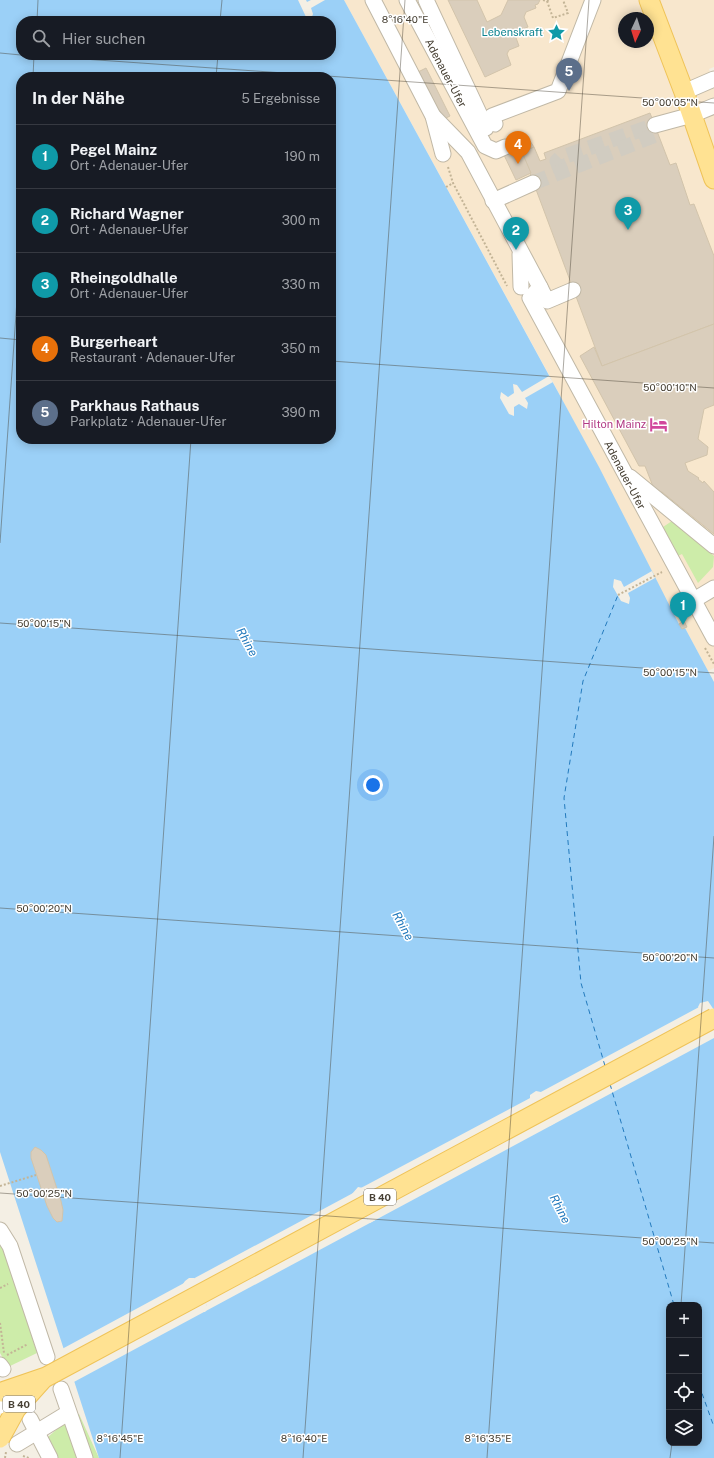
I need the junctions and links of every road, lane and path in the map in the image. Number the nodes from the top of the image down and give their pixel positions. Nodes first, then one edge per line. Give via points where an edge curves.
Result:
1 (373, 0) edge
2 (407, 0) edge
3 (426, 0) edge
4 (543, 0) edge
5 (550, 0) edge
6 (564, 0) edge
7 (593, 0) edge
8 (649, 0) edge
9 (547, 1) junction
10 (714, 79) edge
11 (684, 92) junction
12 (714, 106) edge
13 (692, 115) junction
14 (433, 116) junction
15 (714, 116) edge
16 (496, 124) dead end
17 (656, 130) tunnel mouth
18 (485, 146) junction
19 (505, 147) dead end
20 (468, 152) junction
21 (443, 154) joint
22 (714, 179) edge
23 (453, 183) junction
24 (533, 183) tunnel mouth
25 (446, 187) dead end
26 (494, 200) junction
27 (520, 253) junction
28 (540, 287) junction
29 (515, 289) joint
30 (573, 290) dead end
31 (624, 473) junction
32 (714, 546) edge
33 (662, 572) dead end
34 (714, 588) edge
35 (618, 595) dead end
36 (694, 600) junction
37 (714, 638) edge
38 (714, 1018) edge
39 (36, 1175) dead end
40 (0, 1186) edge
41 (0, 1230) edge
42 (0, 1323) edge
43 (40, 1338) junction
44 (47, 1357) dead end
45 (2, 1364) edge
46 (46, 1377) junction
47 (61, 1389) dead end
48 (1, 1396) edge
49 (68, 1413) junction
50 (33, 1425) junction
51 (12, 1448) edge
52 (5, 1458) edge
53 (29, 1458) edge
54 (50, 1458) edge
55 (85, 1458) edge

1 - 14 street
2 - 18 street, Adenauer-Ufer
3 - 18 street, Adenauer-Ufer via 488,131 490,137
4 - 9 path
5 - 9 path
6 - 9 path via 568,12 553,18
7 - 16 street via 558,91 492,116
8 - 11 main road
10 - 11 street
11 - 13 main road
12 - 13 street
13 - 15 street
13 - 17 street
13 - 22 main road
14 - 20 street
14 - 21 street
18 - 19 street via 496,151
18 - 20 street
20 - 26 street
21 - 23 path
23 - 25 path
23 - 29 path
24 - 26 street
26 - 27 street
27 - 28 street
27 - 29 street
28 - 30 street via 547,301
28 - 31 street, Adenauer-Ufer via 530,298
31 - 32 street
31 - 36 street, Adenauer-Ufer
33 - 35 path
34 - 36 street
36 - 37 street, Adenauer-Ufer
38 - 46 main road, B 40, bridge
39 - 40 path
41 - 43 street via 10,1246
42 - 45 path
43 - 44 street
43 - 45 path
46 - 48 main road, B 40, bridge
46 - 51 main road, B 40, bridge via 16,1409
47 - 49 street
49 - 50 street
49 - 55 street
50 - 51 street
50 - 54 street
51 - 52 path
51 - 53 path

